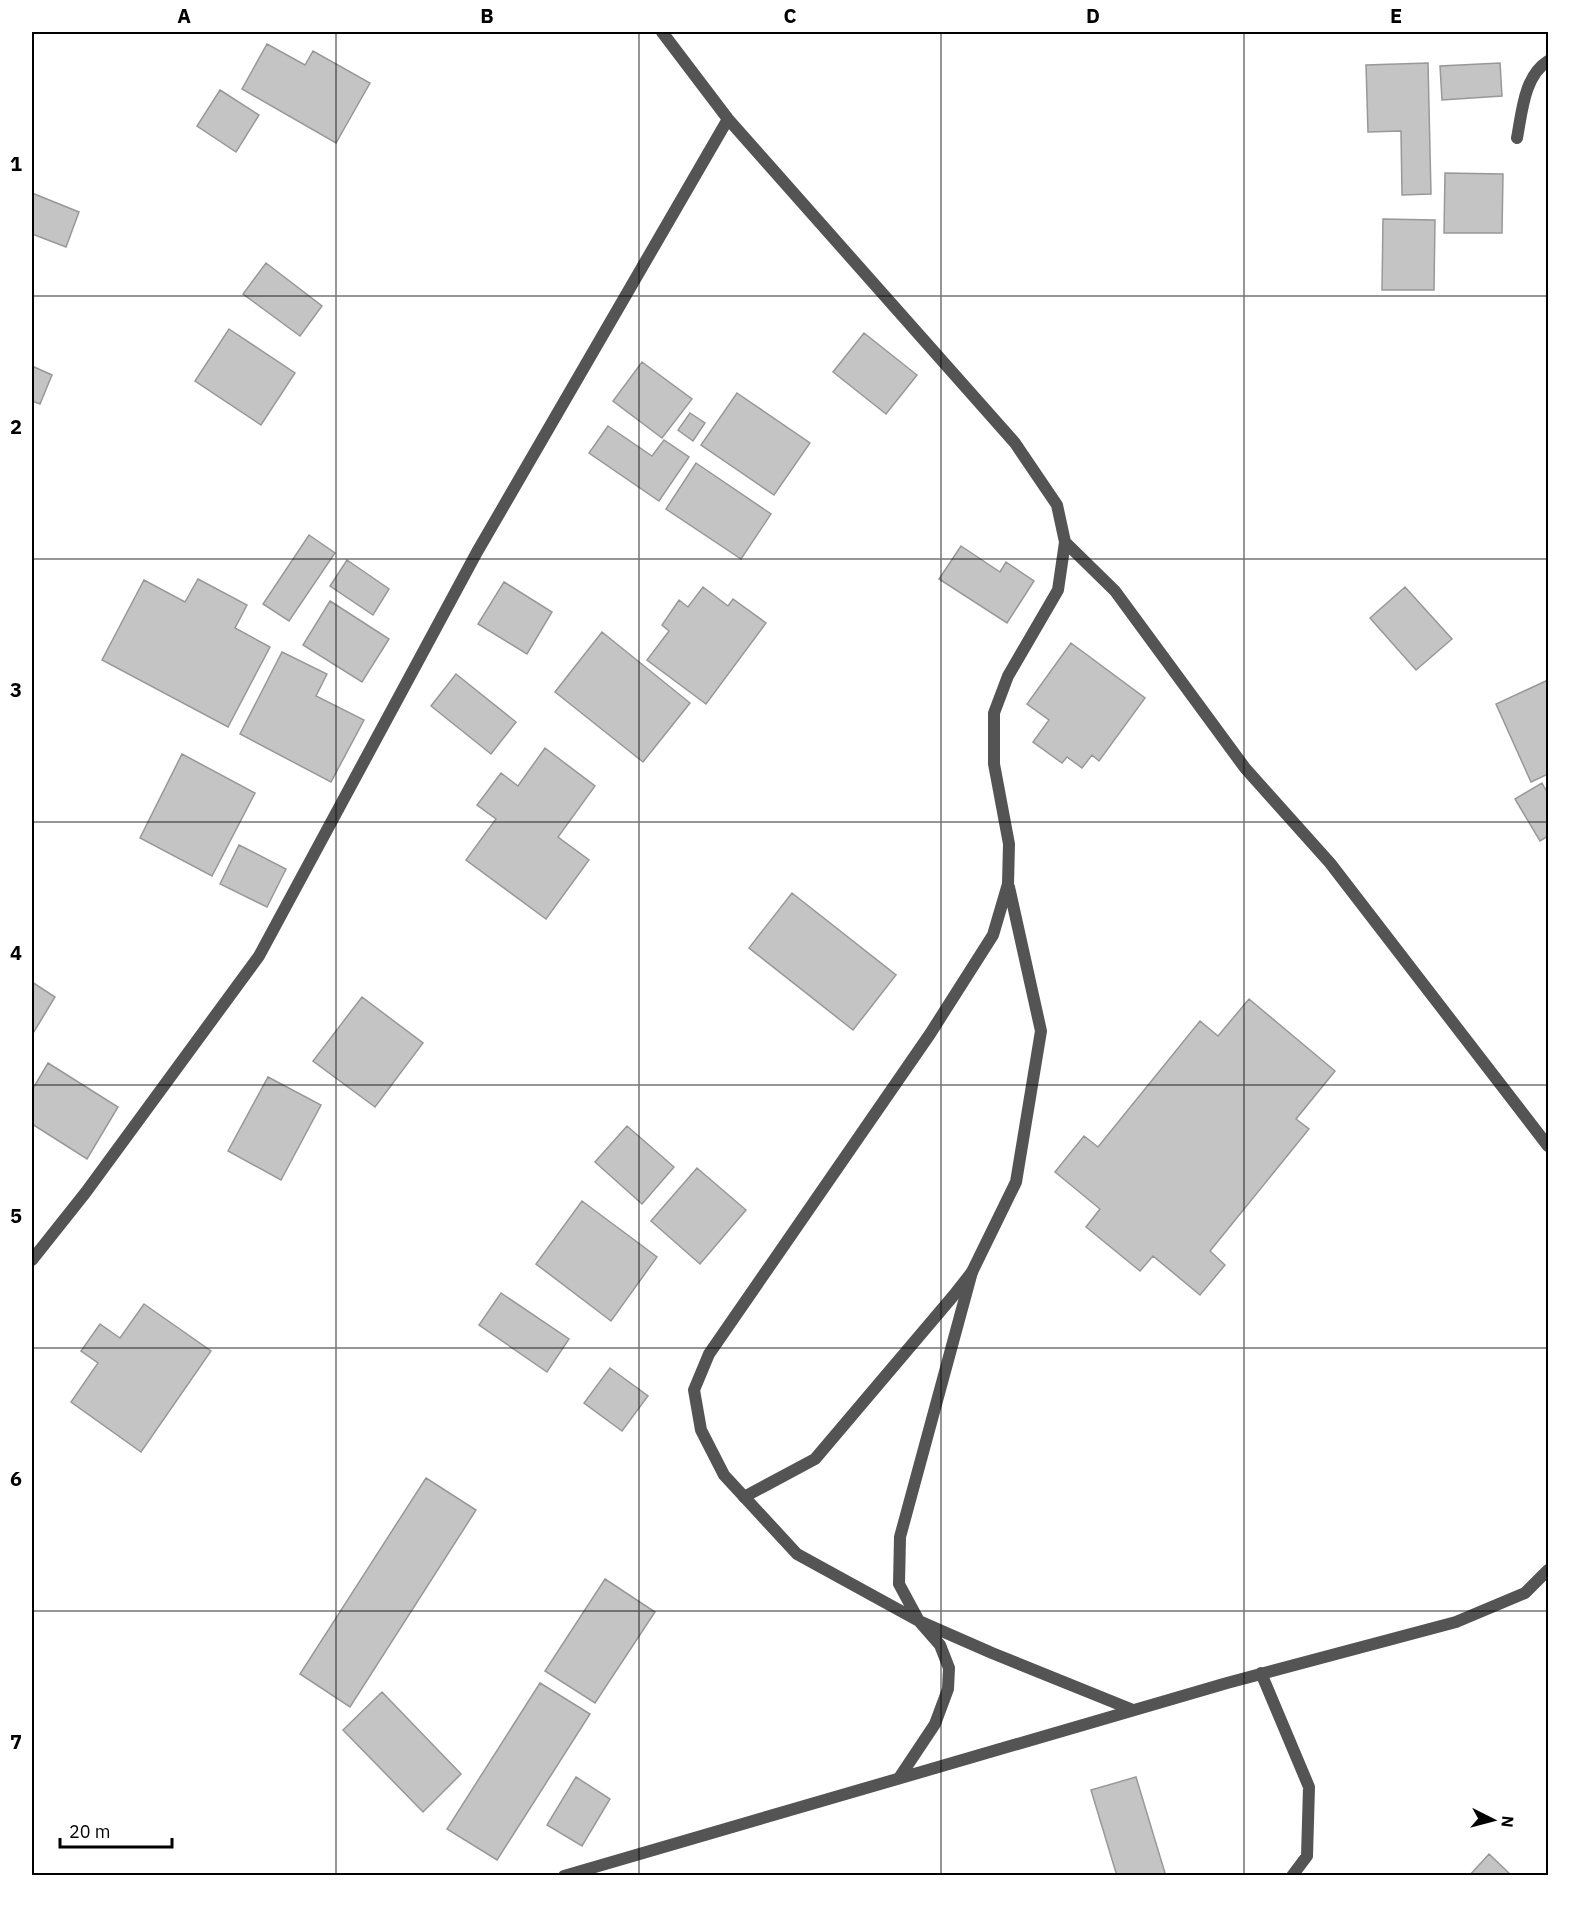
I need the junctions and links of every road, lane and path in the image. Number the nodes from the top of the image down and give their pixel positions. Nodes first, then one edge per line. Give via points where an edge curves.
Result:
1 (662, 32) edge
2 (1548, 61) edge
3 (728, 119) junction
4 (1517, 138) dead end
5 (1065, 542) junction
6 (1008, 884) junction
7 (1548, 1146) edge
8 (32, 1260) edge
9 (972, 1272) junction
10 (744, 1497) junction
11 (1548, 1570) edge
12 (919, 1621) junction
13 (1261, 1674) junction
14 (1132, 1710) junction
15 (899, 1778) junction
16 (564, 1875) edge
17 (1292, 1875) edge

1 - 3 street
2 - 4 street via 1539,67 1524,97
3 - 5 street via 1015,443 1056,505
3 - 8 street via 477,552 259,956
5 - 6 street via 1058,590 1008,676 994,713 993,764 1009,844
5 - 7 street via 1114,591 1245,768 1330,863
6 - 9 street via 1041,1031 1016,1182
6 - 10 street via 993,935 930,1034 709,1354 694,1390 701,1430 724,1475
9 - 10 street via 815,1459
9 - 12 street via 900,1537 898,1584
10 - 12 street via 797,1554
11 - 13 street via 1525,1593 1456,1622
12 - 14 street
12 - 15 street via 940,1645 949,1668 948,1689 935,1724
13 - 14 street
13 - 17 street via 1309,1787 1307,1856
14 - 15 street
15 - 16 street

